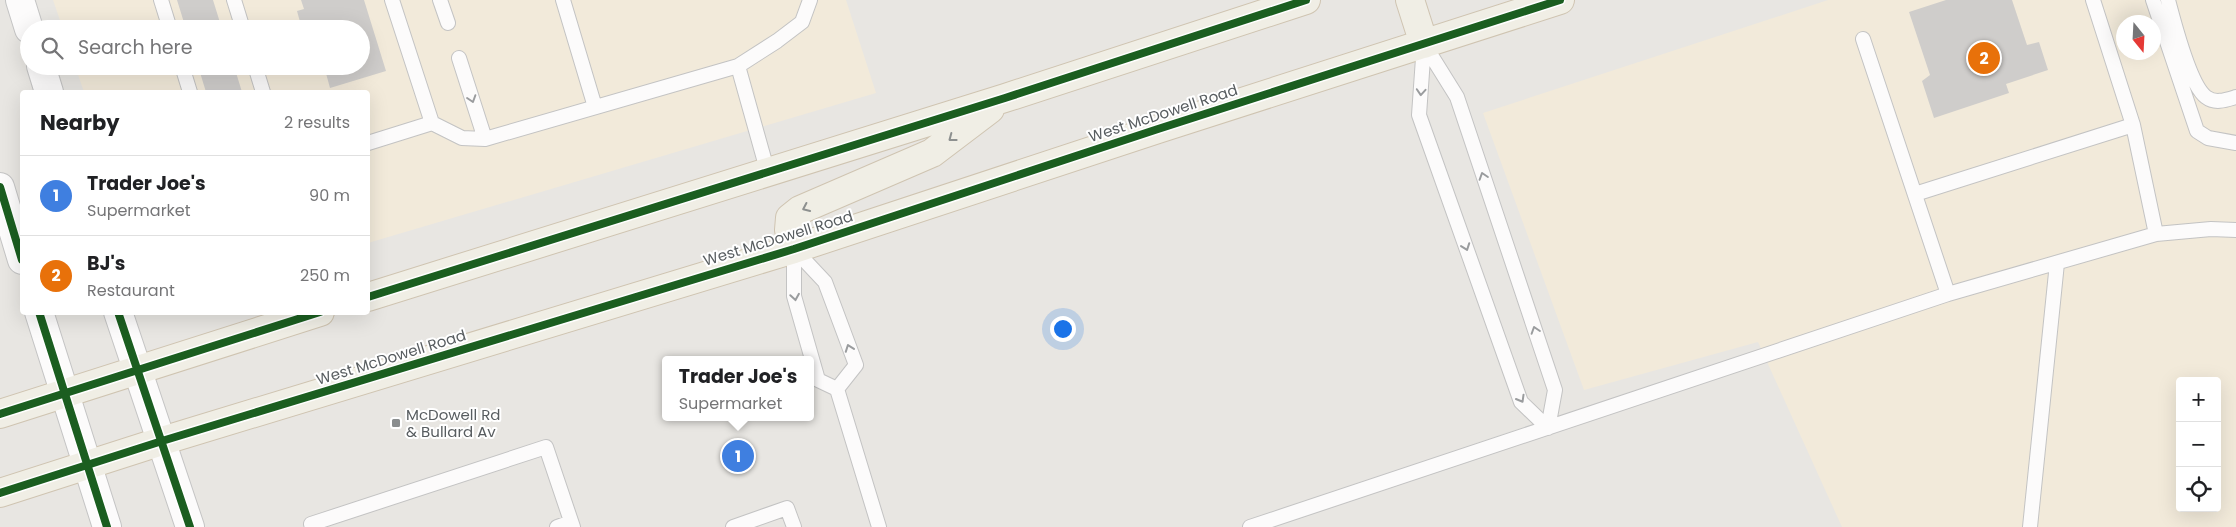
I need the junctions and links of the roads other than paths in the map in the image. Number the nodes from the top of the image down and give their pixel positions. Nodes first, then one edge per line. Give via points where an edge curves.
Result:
1 (20, 0) edge
2 (161, 0) edge
3 (234, 0) edge
4 (392, 0) edge
5 (440, 0) edge
6 (563, 0) edge
7 (810, 0) edge
8 (1306, 0) edge
9 (1410, 0) edge
10 (1560, 0) edge
11 (2093, 0) edge
12 (2153, 0) edge
13 (2168, 0) edge
14 (26, 20) edge
15 (167, 20) edge
16 (238, 20) edge
17 (448, 23) dead end
18 (1863, 39) dead end
19 (1424, 44) junction
20 (459, 58) dead end
21 (738, 66) junction
22 (43, 75) edge
23 (185, 75) edge
24 (258, 75) edge
25 (48, 90) edge
26 (189, 90) edge
27 (262, 90) edge
28 (2236, 97) edge
29 (1005, 98) junction
30 (595, 107) junction
31 (432, 123) junction
32 (2133, 125) junction
33 (485, 139) junction
34 (370, 142) edge
35 (2236, 143) edge
36 (768, 173) junction
37 (0, 187) edge
38 (1915, 194) junction
39 (2236, 230) edge
40 (2156, 234) junction
41 (794, 248) junction
42 (20, 253) edge
43 (2057, 263) junction
44 (1948, 294) junction
45 (370, 296) edge
46 (40, 315) edge
47 (119, 315) edge
48 (311, 315) edge
49 (811, 356) edge
50 (814, 366) edge
51 (137, 369) junction
52 (837, 389) junction
53 (63, 393) junction
54 (0, 414) edge
55 (1548, 428) junction
56 (162, 441) junction
57 (86, 465) junction
58 (0, 492) edge
59 (572, 525) edge
60 (107, 527) edge
61 (190, 527) edge
62 (312, 527) edge
63 (557, 527) edge
64 (733, 527) edge
65 (794, 527) edge
66 (879, 527) edge
67 (1250, 527) edge
68 (2030, 527) edge

1 - 14 main road
2 - 15 lane
3 - 16 lane
4 - 31 lane
5 - 17 lane
6 - 30 lane
7 - 21 lane via 802,22
8 - 29 main road
9 - 19 main road
10 - 19 main road, West McDowell Road
11 - 32 lane
12 - 35 lane via 2197,131 2208,138
13 - 28 lane via 2195,84 2207,98 2220,101
18 - 38 lane
19 - 41 main road, West McDowell Road
55 -> 19 lane via 1555,390 1457,97
19 -> 55 lane via 1419,115 1521,402
20 -> 33 lane
21 - 30 lane
21 - 36 lane
22 - 25 main road
23 - 26 lane
24 - 27 lane
29 - 36 main road
29 -> 41 main road via 932,153 800,210 790,218 789,230
30 - 33 lane
31 - 33 lane via 462,138
31 - 34 lane
32 - 38 lane
32 - 40 lane
36 - 45 main road
37 - 42 main road
38 - 44 lane
39 - 40 lane
40 - 43 lane
41 -> 49 lane via 794,296
52 -> 41 lane via 856,365 825,282
41 - 56 main road, West McDowell Road
43 - 44 lane
43 - 68 lane
44 - 55 lane
46 - 53 main road
47 - 51 main road
48 - 51 main road
50 -> 52 lane via 818,380
51 - 53 main road
51 - 56 main road
52 - 66 lane
53 - 54 main road
53 - 57 main road
55 - 67 lane
56 - 57 main road, West McDowell Road
56 - 61 main road
57 - 58 main road, West McDowell Road
57 - 60 main road
59 - 62 lane via 546,447 311,524
59 - 63 lane
64 - 65 lane via 787,508

